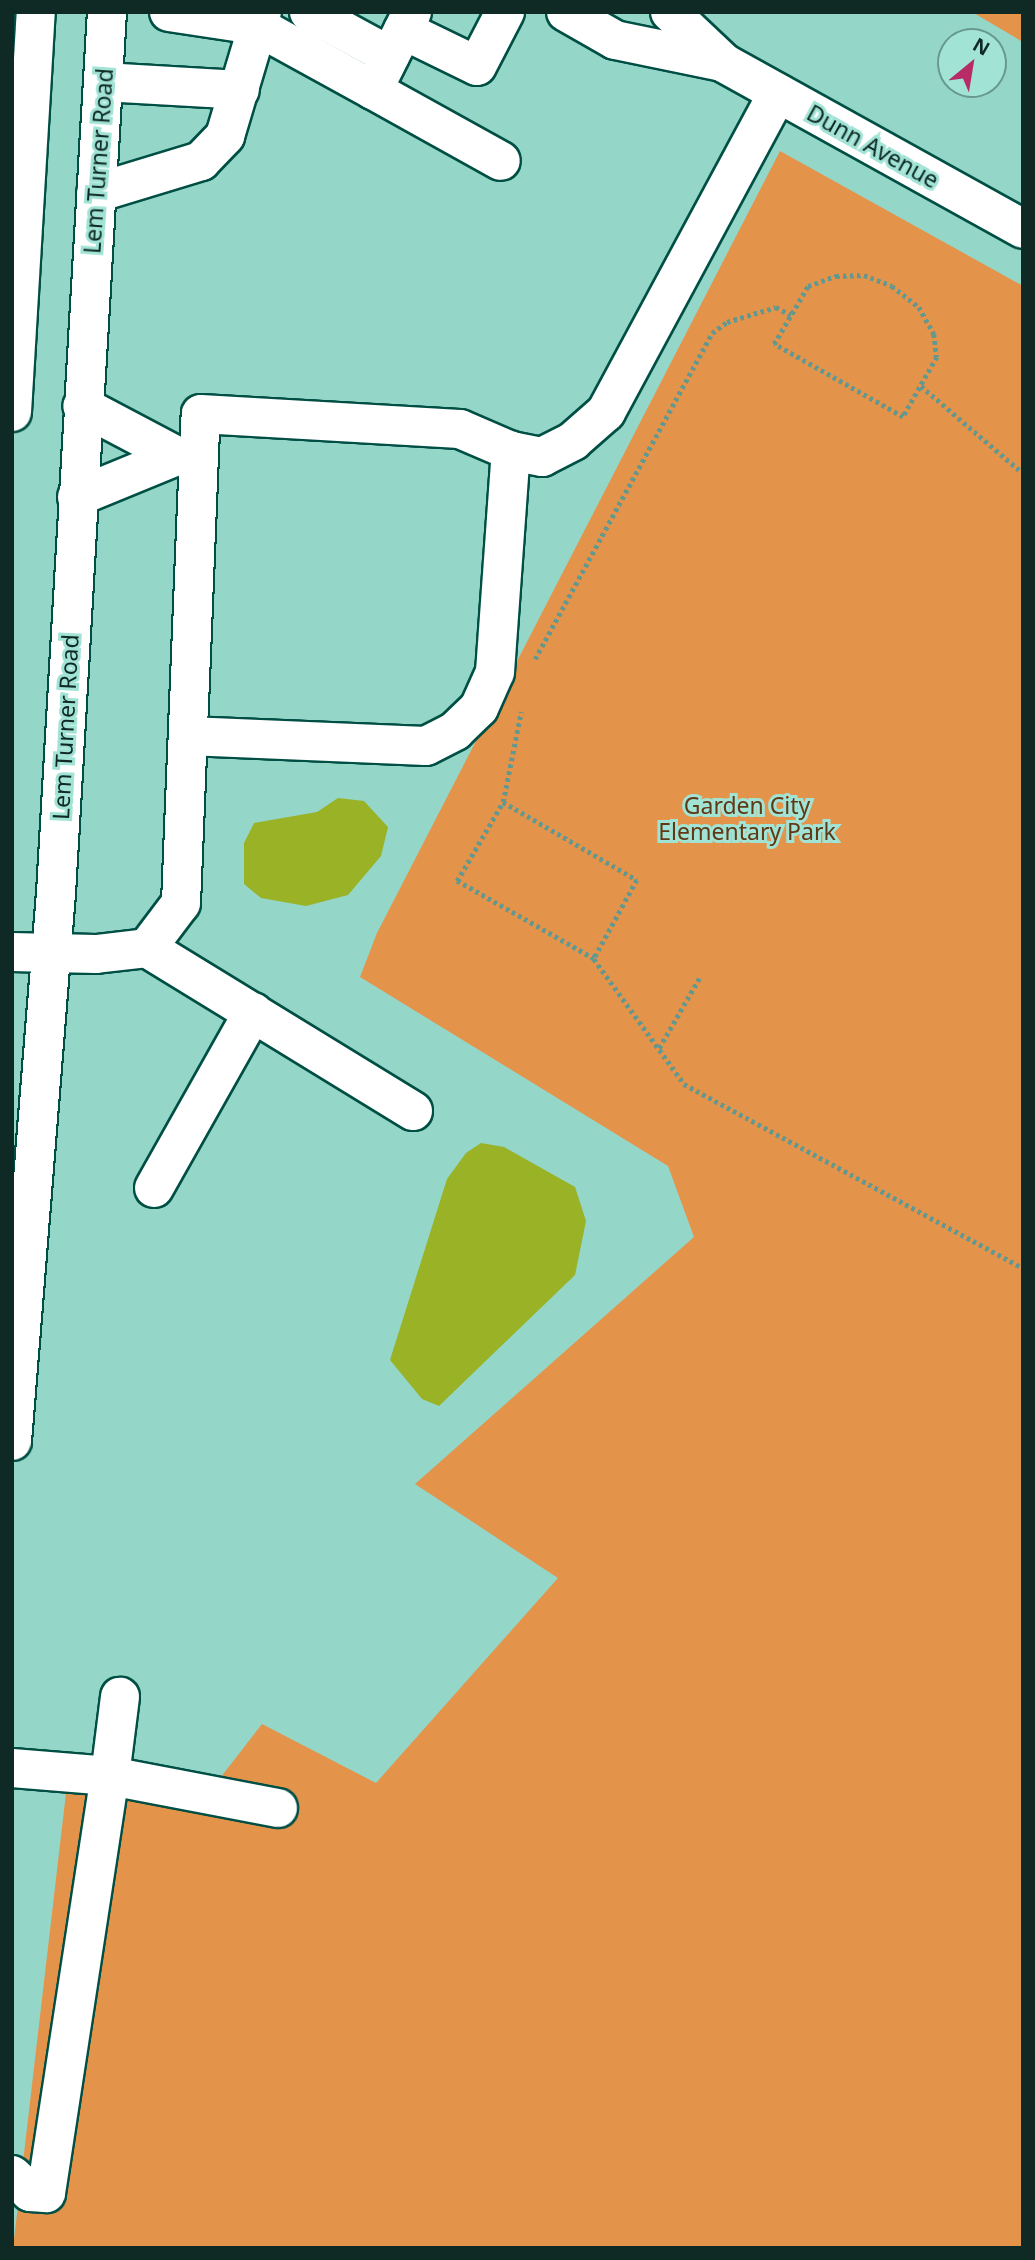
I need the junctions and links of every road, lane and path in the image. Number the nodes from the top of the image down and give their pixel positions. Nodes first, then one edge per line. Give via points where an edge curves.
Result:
1 (37, 12) edge
2 (107, 12) edge
3 (169, 12) edge
4 (309, 12) edge
5 (505, 12) edge
6 (566, 12) edge
7 (670, 12) edge
8 (258, 19) edge
9 (402, 33) edge
10 (724, 62) junction
11 (103, 82) junction
12 (240, 90) junction
13 (373, 90) junction
14 (778, 93) junction
15 (501, 161) dead end
16 (96, 193) junction
17 (1023, 229) edge
18 (791, 315) junction
19 (921, 386) junction
20 (82, 406) junction
21 (12, 412) edge
22 (511, 451) junction
23 (188, 457) junction
24 (1023, 472) edge
25 (77, 497) junction
26 (533, 668) dead end
27 (523, 703) dead end
28 (188, 736) junction
29 (503, 802) junction
30 (147, 948) junction
31 (12, 952) edge
32 (51, 953) junction
33 (594, 959) junction
34 (699, 977) dead end
35 (253, 1012) junction
36 (659, 1048) junction
37 (414, 1111) dead end
38 (154, 1188) dead end
39 (1023, 1268) edge
40 (12, 1441) edge
41 (120, 1697) dead end
42 (12, 1768) edge
43 (110, 1776) junction
44 (278, 1808) dead end
45 (18, 2192) edge

1 - 21 main road
2 - 11 main road, Lem Turner Road
3 - 8 main road
4 - 9 main road
5 - 9 main road via 477,66
6 - 10 main road, Dunn Avenue via 615,40
7 - 10 main road, Dunn Avenue
8 - 12 main road
8 - 13 main road
9 - 13 main road
10 - 14 main road, Dunn Avenue
11 - 12 main road
11 - 16 main road, Lem Turner Road
12 - 16 main road via 225,136 201,161
13 - 15 main road
14 - 17 main road, Dunn Avenue
14 - 22 main road via 606,412 573,442 542,457
16 - 20 main road, Lem Turner Road
18 - 19 path via 774,344 903,417
18 - 19 path via 808,286 836,276 864,275 892,286 919,307 934,334 937,357
18 - 26 path via 776,307 727,321 712,333
19 - 24 path
20 - 23 main road
20 - 25 main road, Lem Turner Road
22 - 23 main road via 460,429 201,414
22 - 28 main road via 495,672 479,708 455,731 426,746
23 - 25 main road
23 - 28 main road
25 - 32 main road, Lem Turner Road
27 - 29 path
28 - 30 main road via 181,903
29 - 33 path via 637,880
29 - 33 path via 457,881
30 - 32 main road
30 - 35 main road
31 - 32 main road
32 - 40 main road, Lem Turner Road
33 - 36 path
34 - 36 path
35 - 37 main road
35 - 38 main road
36 - 39 path via 684,1084
41 - 43 main road
42 - 43 main road
43 - 44 main road
43 - 45 main road via 46,2193

